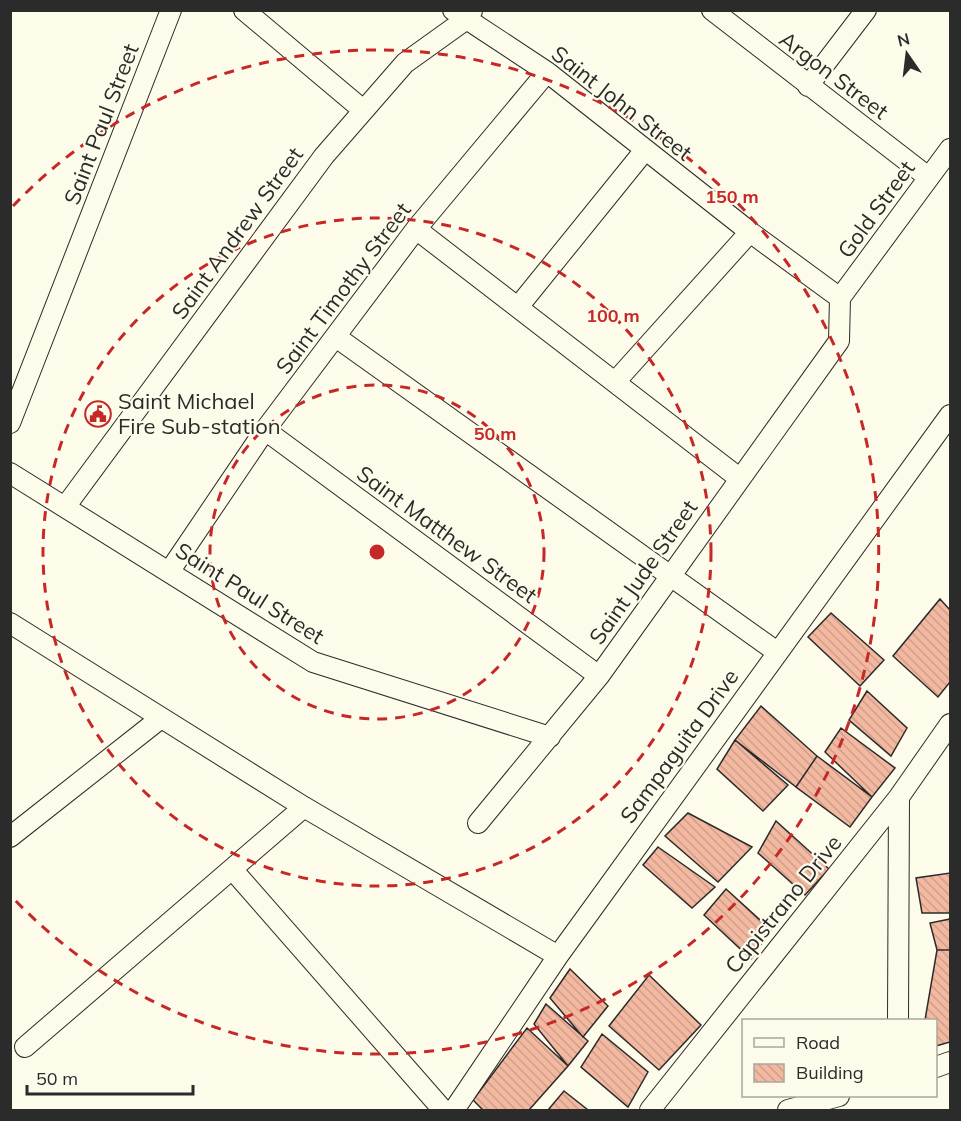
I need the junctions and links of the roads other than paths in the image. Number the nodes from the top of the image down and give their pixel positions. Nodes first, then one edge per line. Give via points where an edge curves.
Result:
1 (171, 10) edge
2 (244, 10) edge
3 (712, 10) edge
4 (866, 10) edge
5 (464, 14) edge
6 (547, 72) junction
7 (808, 87) junction
8 (363, 110) junction
9 (951, 148) edge
10 (645, 150) junction
11 (928, 177) junction
12 (416, 229) junction
13 (750, 232) junction
14 (840, 298) junction
15 (518, 307) junction
16 (336, 338) junction
17 (615, 382) junction
18 (951, 416) edge
19 (10, 423) edge
20 (265, 430) junction
21 (10, 473) edge
22 (739, 478) junction
23 (65, 507) junction
24 (169, 572) junction
25 (670, 575) junction
26 (10, 622) edge
27 (777, 652) junction
28 (599, 676) junction
29 (161, 717) junction
30 (951, 724) edge
31 (550, 737) junction
32 (899, 797) junction
33 (304, 807) junction
34 (478, 824) dead end
35 (10, 837) edge
36 (232, 869) junction
37 (558, 956) junction
38 (898, 1019) edge
39 (25, 1047) dead end
40 (832, 1097) edge
41 (443, 1110) edge
42 (454, 1110) edge
43 (650, 1110) edge
44 (788, 1110) edge

1 - 19 street, Saint Paul Street
2 - 8 street
3 - 7 street, Argon Street
4 - 7 street
5 - 6 street, Saint John Street
5 - 8 street, Saint Andrew Street via 405,63
6 - 10 street, Saint John Street
6 - 12 street, Saint Timothy Street
7 - 11 street, Argon Street
8 - 23 street, Saint Andrew Street via 324,156
9 - 11 street, Gold Street
10 - 13 street, Saint John Street
10 - 15 street
11 - 14 street, Gold Street
12 - 15 street
12 - 16 street, Saint Timothy Street
13 - 14 street, Saint John Street
13 - 17 street
14 - 22 street, Saint Jude Street via 839,341
15 - 17 street
16 - 20 street, Saint Timothy Street
16 - 25 street
17 - 22 street
18 - 27 street, Sampaguita Drive
20 - 24 street, Saint Timothy Street
20 - 28 street, Saint Matthew Street
21 - 23 street, Saint Paul Street
22 - 25 street, Saint Jude Street
23 - 24 street, Saint Paul Street
24 - 31 street, Saint Paul Street via 313,662
25 - 27 street
25 - 28 street, Saint Jude Street
26 - 29 street
27 - 37 street, Sampaguita Drive
28 - 31 street, Saint Jude Street
29 - 33 street
29 - 35 street
30 - 32 street, Capistrano Drive
31 - 34 street, Saint Jude Street
32 - 38 street
32 - 43 street, Capistrano Drive
33 - 36 street
33 - 37 street
36 - 39 street
36 - 41 street
37 - 42 street, Sampaguita Drive
40 - 44 street

